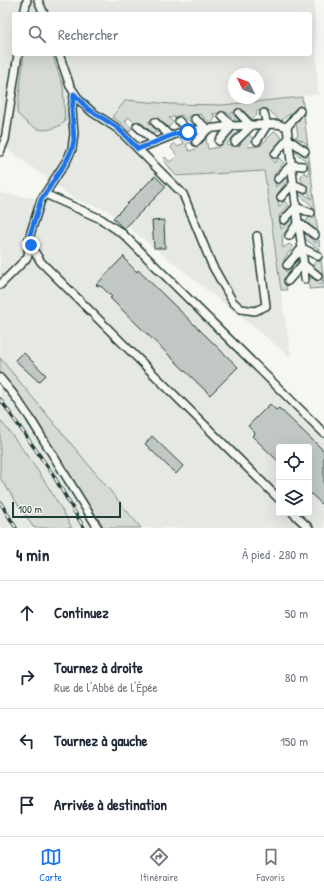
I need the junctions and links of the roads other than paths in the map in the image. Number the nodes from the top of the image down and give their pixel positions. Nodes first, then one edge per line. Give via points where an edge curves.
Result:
1 (27, 0) edge
2 (38, 0) edge
3 (24, 12) edge
4 (43, 12) edge
5 (18, 56) edge
6 (60, 56) edge
7 (74, 94) junction
8 (300, 111) dead end
9 (239, 113) dead end
10 (264, 113) dead end
11 (222, 116) dead end
12 (196, 119) dead end
13 (179, 121) dead end
14 (155, 122) dead end
15 (268, 125) junction
16 (137, 126) dead end
17 (232, 126) junction
18 (251, 126) junction
19 (287, 127) junction
20 (208, 129) junction
21 (188, 132) junction
22 (170, 136) junction
23 (288, 139) junction
24 (220, 141) dead end
25 (257, 141) dead end
26 (155, 142) junction
27 (196, 142) dead end
28 (235, 142) dead end
29 (138, 149) junction
30 (305, 150) dead end
31 (0, 152) edge
32 (275, 154) dead end
33 (291, 165) junction
34 (303, 166) dead end
35 (278, 178) dead end
36 (293, 184) junction
37 (304, 189) dead end
38 (45, 194) junction
39 (281, 197) dead end
40 (296, 207) junction
41 (311, 212) dead end
42 (284, 220) dead end
43 (298, 222) junction
44 (315, 235) dead end
45 (257, 236) dead end
46 (289, 236) dead end
47 (29, 240) junction
48 (302, 248) junction
49 (318, 256) dead end
50 (287, 264) dead end
51 (303, 264) junction
52 (318, 276) dead end
53 (304, 279) dead end
54 (288, 280) dead end
55 (0, 285) edge
56 (0, 378) edge
57 (324, 433) edge
58 (276, 496) edge
59 (296, 516) edge
60 (98, 528) edge
61 (309, 528) edge

1 - 3 street
2 - 4 street
5 - 31 street
6 - 7 street
7 - 29 street via 88,109 118,128
7 - 38 street via 73,144 67,160
8 - 19 street
9 - 18 street
10 - 15 street
11 - 17 street
12 - 20 street
13 - 21 street
14 - 22 street
15 - 18 street
15 - 19 street
15 - 25 street
16 - 26 street
17 - 18 street
17 - 20 street
17 - 24 street
18 - 28 street
19 - 23 street
20 - 21 street
20 - 27 street
21 - 22 street
22 - 26 street
23 - 30 street
23 - 32 street
23 - 33 street
26 - 29 street
29 - 45 street via 183,194 212,265 233,302 241,309 255,311 266,306
33 - 34 street
33 - 35 street
33 - 36 street
36 - 37 street
36 - 39 street
36 - 40 street
38 - 47 street
38 - 57 street via 101,219 122,234
40 - 41 street
40 - 42 street
40 - 43 street
43 - 44 street
43 - 46 street
43 - 48 street
47 - 55 street via 28,256
47 - 58 street via 41,262
48 - 49 street
48 - 50 street
48 - 51 street
51 - 52 street
51 - 53 street
51 - 54 street
56 - 60 street via 30,418
59 - 61 street

